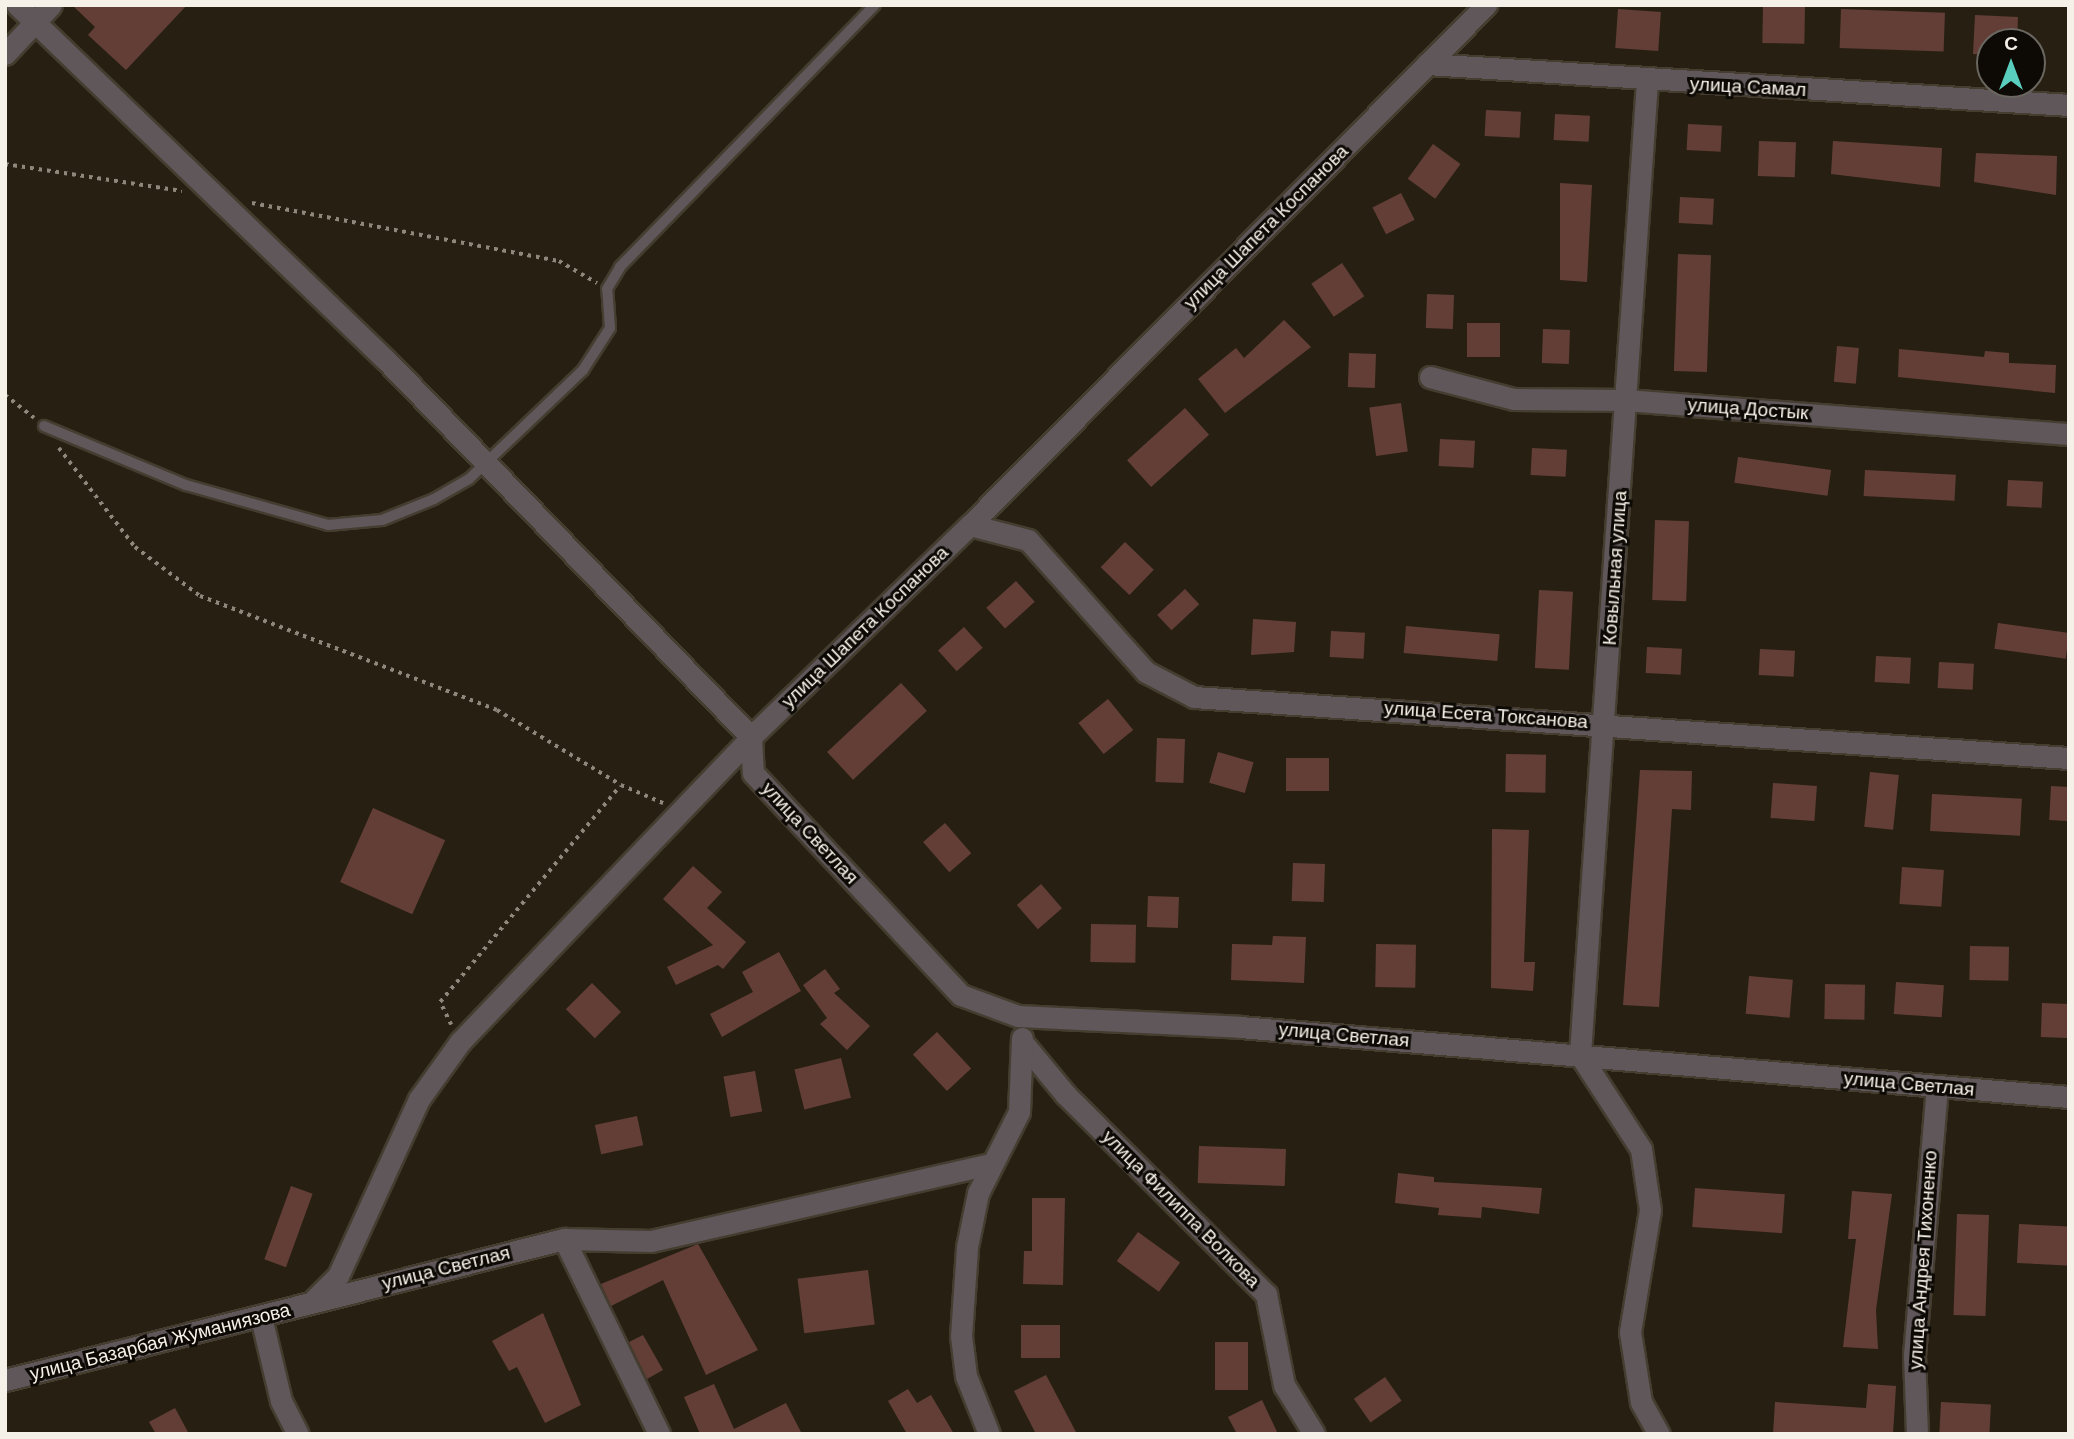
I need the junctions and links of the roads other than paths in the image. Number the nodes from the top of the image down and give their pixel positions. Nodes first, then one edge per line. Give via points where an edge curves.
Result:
1 (17, 5) edge
2 (51, 5) edge
3 (875, 5) edge
4 (1486, 5) edge
5 (33, 23) junction
6 (5, 54) edge
7 (1427, 64) junction
8 (1647, 81) junction
9 (2069, 105) edge
10 (1430, 377) dead end
11 (1626, 400) junction
12 (44, 426) road end
13 (2069, 434) edge
14 (487, 462) junction
15 (970, 525) junction
16 (1606, 723) junction
17 (751, 737) junction
18 (2069, 758) edge
19 (1018, 1016) junction
20 (1023, 1043) junction
21 (1580, 1055) junction
22 (1937, 1086) junction
23 (2069, 1097) edge
24 (989, 1164) junction
25 (564, 1238) junction
26 (314, 1300) junction
27 (261, 1317) junction
28 (5, 1380) edge
29 (298, 1434) edge
30 (659, 1434) edge
31 (989, 1434) edge
32 (1314, 1434) edge
33 (1659, 1434) edge
34 (1917, 1434) edge

1 - 5 street
2 - 5 street
3 - 14 lane via 639,246 607,289 610,328 600,347
4 - 7 street, улица Шапета Коспанова
5 - 6 street
5 - 14 street
7 - 8 street, улица Самал
7 - 15 street, улица Шапета Коспанова
8 - 9 street, улица Самал
8 - 11 street, Ковыльная улица
10 - 11 street, улица Достык via 1513,400
11 - 13 street, улица Достык
11 - 16 street, Ковыльная улица
12 - 14 lane via 186,485 328,525 354,526 392,516 434,499
14 - 17 street
15 - 16 street, улица Есета Токсанова via 1028,540 1167,688 1194,696
15 - 17 street, улица Шапета Коспанова
16 - 18 street, улица Есета Токсанова
16 - 21 street, Ковыльная улица
17 - 19 street, улица Светлая via 753,773 961,995
17 - 26 street, улица Шапета Коспанова via 460,1042 419,1099 338,1276
19 - 20 street
19 - 21 street, улица Светлая
20 - 24 street via 1019,1112
20 - 32 street, улица Филиппа Волкова via 1065,1094 1266,1294 1284,1385
21 - 22 street, улица Светлая
21 - 33 street via 1641,1149 1650,1210 1630,1332 1641,1402
22 - 23 street, улица Светлая
22 - 34 street, улица Андрея Тихоненко via 1914,1355
24 - 25 street, улица Светлая via 651,1241
24 - 31 street via 972,1216 961,1335 965,1376
25 - 26 street, улица Светлая
25 - 30 street
26 - 27 street, улица Базарбая Жуманиязова
27 - 28 street, улица Базарбая Жуманиязова
27 - 29 street via 281,1401

